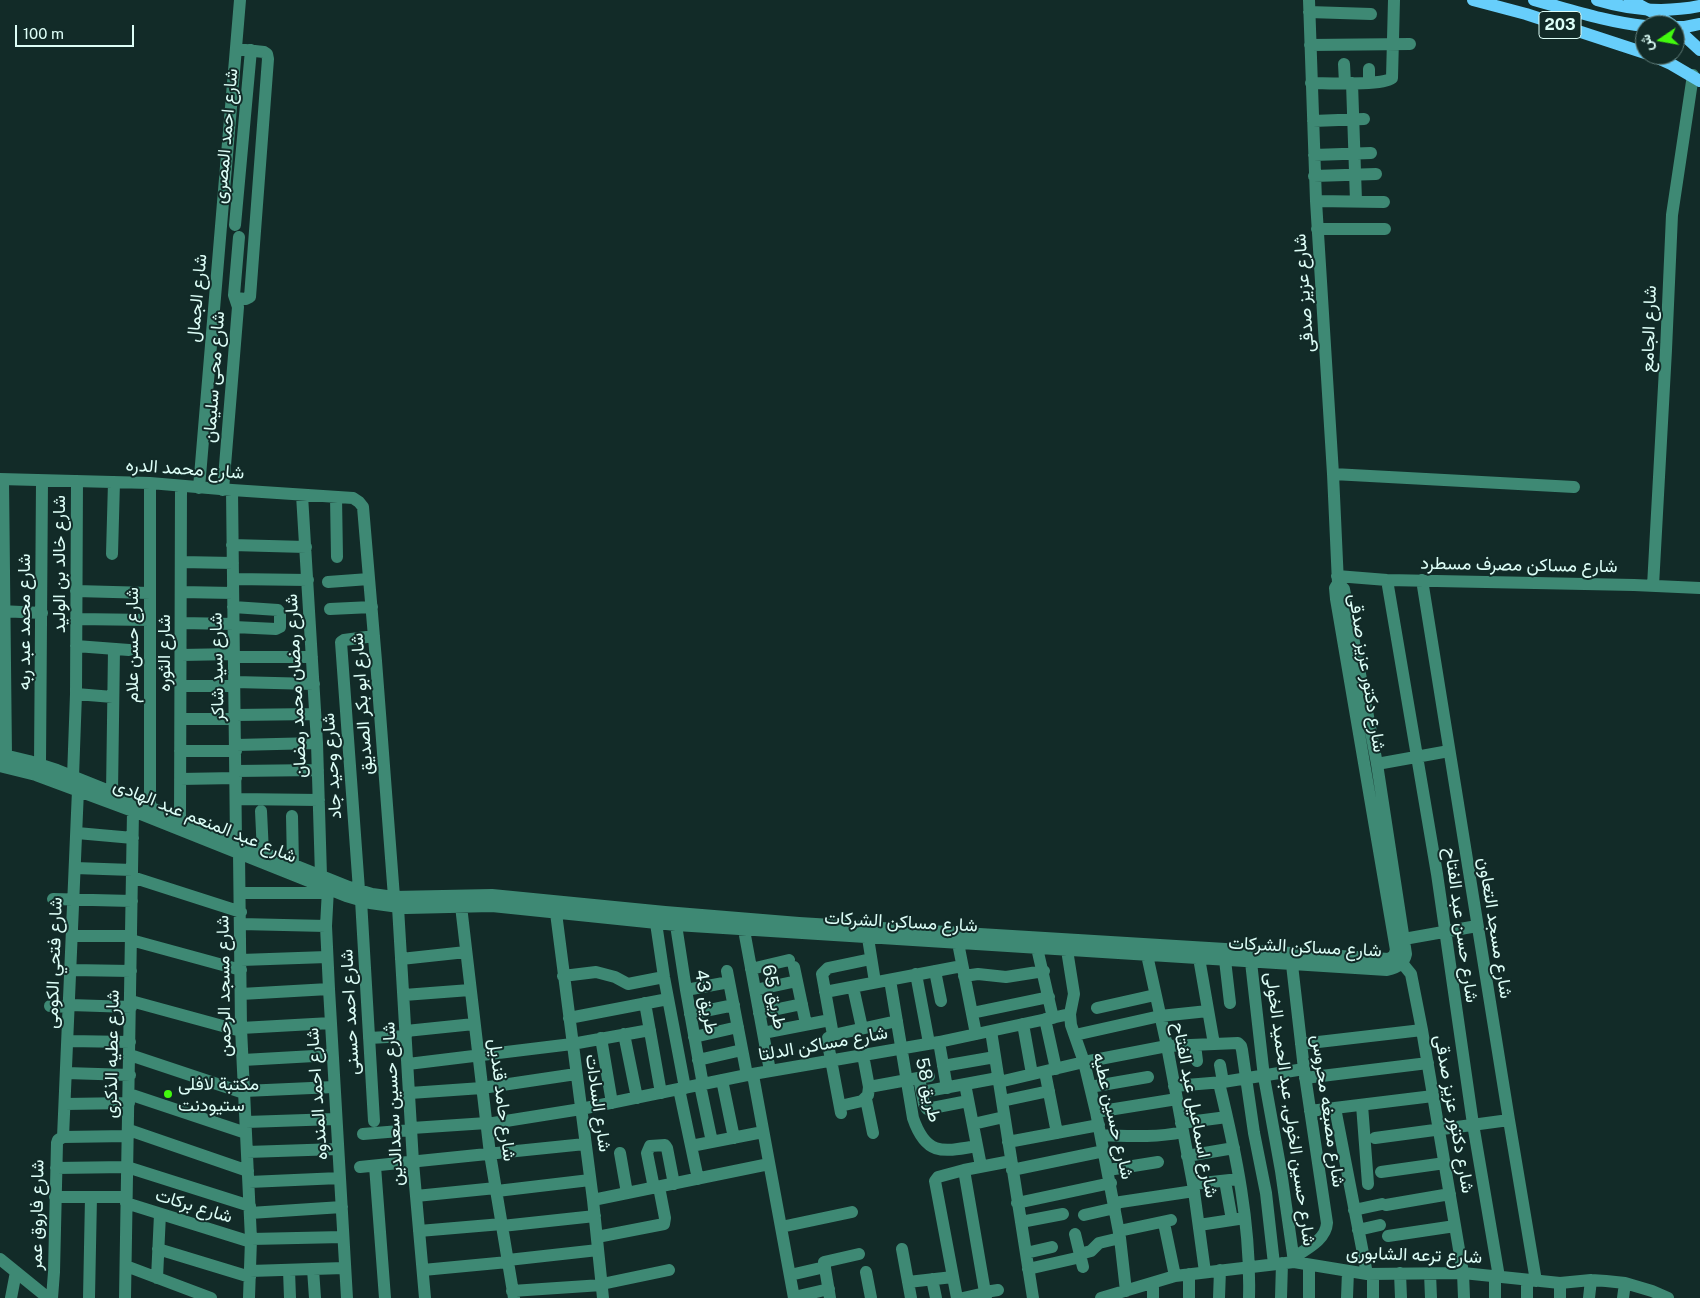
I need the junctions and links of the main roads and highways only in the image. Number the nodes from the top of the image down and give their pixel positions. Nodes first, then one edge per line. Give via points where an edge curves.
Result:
1 (1473, 0) edge
2 (1534, 0) edge
3 (1597, 0) edge
4 (1630, 0) edge
5 (1700, 6) edge
6 (1657, 15) edge
7 (1700, 24) edge
8 (1635, 25) edge
9 (1685, 27) edge
10 (1685, 36) edge
11 (1635, 50) edge
12 (1700, 50) edge
13 (1671, 65) edge
14 (1696, 78) edge

1 - 11 main road, 203
2 - 8 main road via 1593,18
3 - 5 main road, bridge via 1653,10
4 - 6 main road
7 - 9 main road
10 - 12 main road
13 - 14 main road

